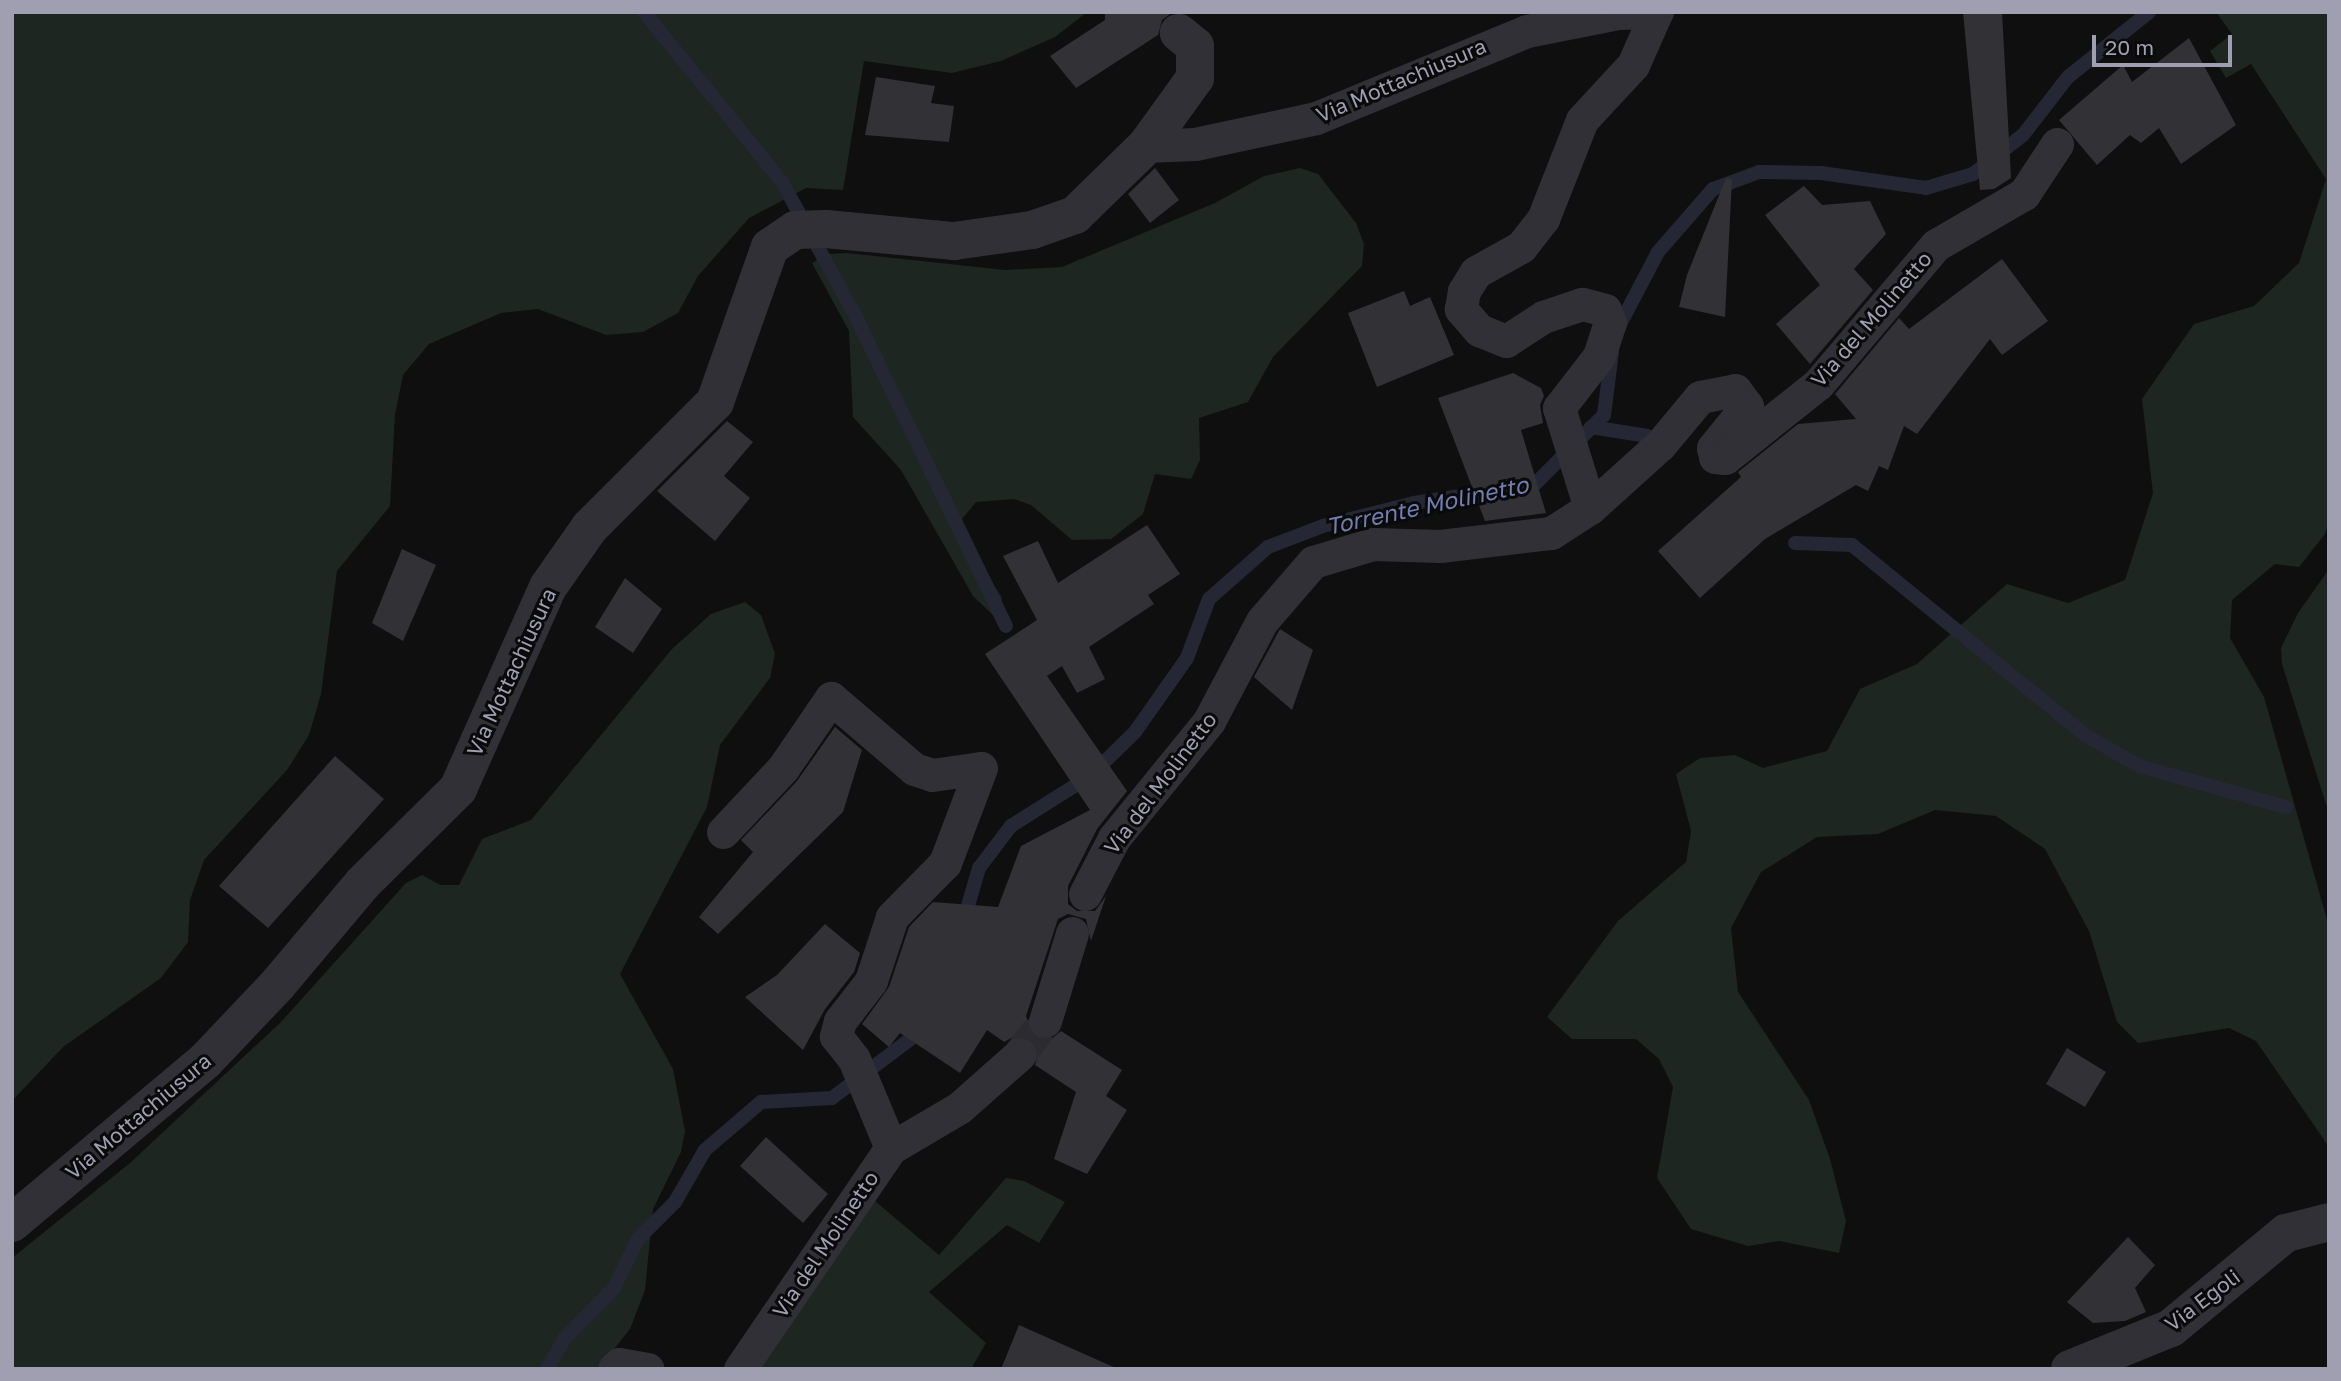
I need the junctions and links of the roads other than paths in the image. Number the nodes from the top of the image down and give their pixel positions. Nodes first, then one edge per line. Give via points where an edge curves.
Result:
1 (1656, 12) edge
2 (1179, 33) dead end
3 (2057, 144) dead end
4 (1146, 146) junction
5 (1590, 508) junction
6 (723, 832) dead end
7 (1085, 894) dead end
8 (1072, 933) dead end
9 (1045, 1021) tunnel mouth
10 (1020, 1054) tunnel mouth
11 (891, 1148) junction
12 (2329, 1222) edge
13 (12, 1223) edge
14 (614, 1369) edge
15 (649, 1369) edge
16 (740, 1369) edge
17 (2070, 1369) edge

1 - 4 street, Via Mottachiusura via 1619,13 1527,31 1316,118 1195,144
1 - 5 street, Via Mottachiusura via 1633,65 1582,120 1543,219 1521,247 1476,272 1464,291 1461,309 1469,320 1506,341 1543,317 1582,304 1605,310 1610,323 1599,356 1559,408
2 - 4 street, Via Mottachiusura via 1195,46 1195,78
3 - 5 street, Via del Molinetto via 2024,194 1936,244 1818,384 1725,458 1715,457 1713,448 1747,406 1735,390 1700,397 1660,445
4 - 13 street, Via Mottachiusura via 1088,205 1057,224 954,241 795,230 770,247 715,402 590,527 548,587 458,789 363,883 206,1060
5 - 7 street, Via del Molinetto via 1551,533 1440,546 1373,544 1313,562 1284,590 1262,621 1209,721 1114,838
6 - 11 street via 783,768 831,698 914,769 932,775 981,768 945,863 892,917 871,981 840,1021 836,1036 853,1059
8 - 9 street
10 - 11 street, Via del Molinetto via 959,1108
11 - 16 street, Via del Molinetto
12 - 17 street, Via Egoli via 2286,1233 2171,1328
14 - 15 street via 619,1364

